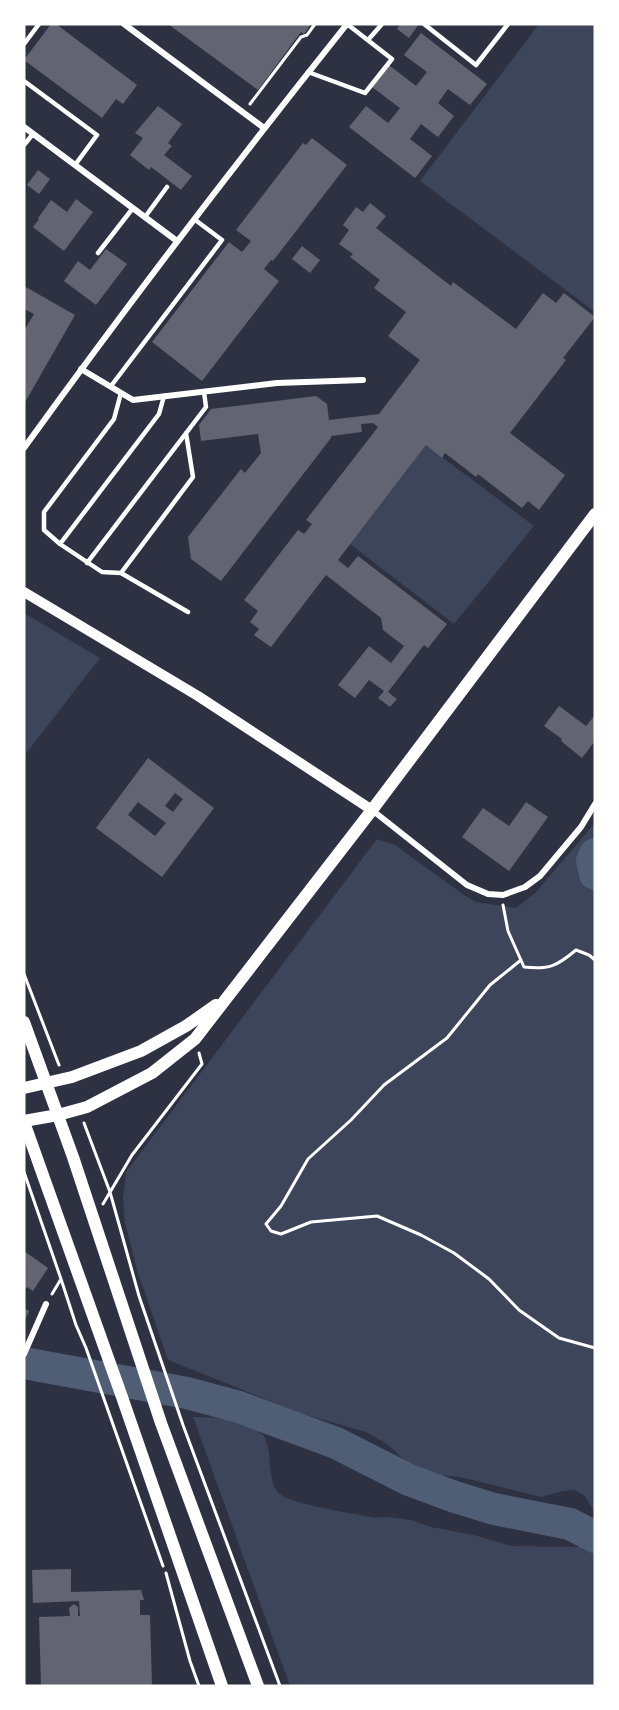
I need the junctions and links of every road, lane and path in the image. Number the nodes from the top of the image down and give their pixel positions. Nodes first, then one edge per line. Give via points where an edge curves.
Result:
1 (39, 24) edge
2 (124, 24) edge
3 (315, 24) edge
4 (347, 24) edge
5 (382, 24) edge
6 (424, 24) edge
7 (508, 24) edge
8 (368, 40) junction
9 (24, 44) edge
10 (308, 72) junction
11 (24, 81) edge
12 (243, 112) junction
13 (24, 127) edge
14 (264, 128) junction
15 (33, 134) junction
16 (24, 145) edge
17 (75, 165) junction
18 (167, 187) dead end
19 (133, 208) junction
20 (145, 217) junction
21 (194, 219) junction
22 (177, 241) junction
23 (98, 253) dead end
24 (81, 369) junction
25 (363, 380) dead end
26 (111, 386) junction
27 (204, 392) junction
28 (122, 393) junction
29 (164, 396) junction
30 (186, 433) junction
31 (24, 448) edge
32 (595, 514) edge
33 (60, 544) junction
34 (87, 563) junction
35 (121, 573) junction
36 (24, 592) edge
37 (188, 612) dead end
38 (595, 804) edge
39 (372, 810) junction
40 (503, 895) junction
41 (521, 960) junction
42 (595, 960) edge
43 (24, 974) edge
44 (225, 999) junction
45 (24, 1022) edge
46 (195, 1039) junction
47 (65, 1079) junction
48 (47, 1084) junction
49 (24, 1088) edge
50 (78, 1110) junction
51 (58, 1116) junction
52 (24, 1121) edge
53 (24, 1172) edge
54 (110, 1192) junction
55 (94, 1219) junction
56 (73, 1261) junction
57 (62, 1279) junction
58 (46, 1304) joint
59 (595, 1348) edge
60 (24, 1354) edge
61 (199, 1686) edge
62 (222, 1686) edge
63 (258, 1686) edge
64 (280, 1686) edge

1 - 9 lane
2 - 12 street
3 - 12 path via 307,35 300,37
4 - 8 lane
4 - 10 street
5 - 8 lane
6 - 7 lane via 476,65
8 - 10 lane via 392,59 365,93
10 - 14 street
11 - 17 lane via 97,135
12 - 14 street
13 - 15 street
14 - 21 street
15 - 16 lane
15 - 17 street
17 - 19 street
18 - 20 lane
19 - 20 street
19 - 23 lane
20 - 22 street
21 - 22 street
21 - 26 lane via 222,240
22 - 24 street
24 - 26 street
24 - 31 street
25 - 27 street via 277,383
26 - 28 street
27 - 29 street
27 - 30 lane via 206,406
28 - 29 street via 133,400
28 - 33 lane via 114,419 44,512 44,530
29 - 33 lane via 159,414
30 - 34 lane
30 - 35 lane via 193,477
32 - 39 main road
33 - 34 lane
34 - 35 lane via 102,572
35 - 37 lane
36 - 39 street via 198,696
38 - 40 street via 540,876
39 - 40 street via 467,885 488,894
39 - 44 main road
40 - 41 path via 508,931
41 - 42 path via 524,967 541,969 561,962 576,950
41 - 59 path via 490,985 447,1038 384,1085 308,1159 266,1224 271,1231 281,1234 311,1222 377,1216 454,1253 489,1279 519,1310 559,1338
43 - 47 path
44 - 46 main road
44 - 47 main road via 141,1051
45 - 48 main road
46 - 50 main road via 152,1073
46 - 54 path via 202,1064 132,1155
47 - 48 main road
48 - 49 main road
48 - 51 main road
50 - 51 main road
50 - 54 path
51 - 52 main road
51 - 55 main road
52 - 56 main road
53 - 57 path
54 - 55 path
54 - 64 path via 139,1296 183,1425
55 - 63 main road via 161,1422
56 - 57 path
56 - 62 main road
57 - 58 path
57 - 61 path via 166,1575
58 - 60 street

